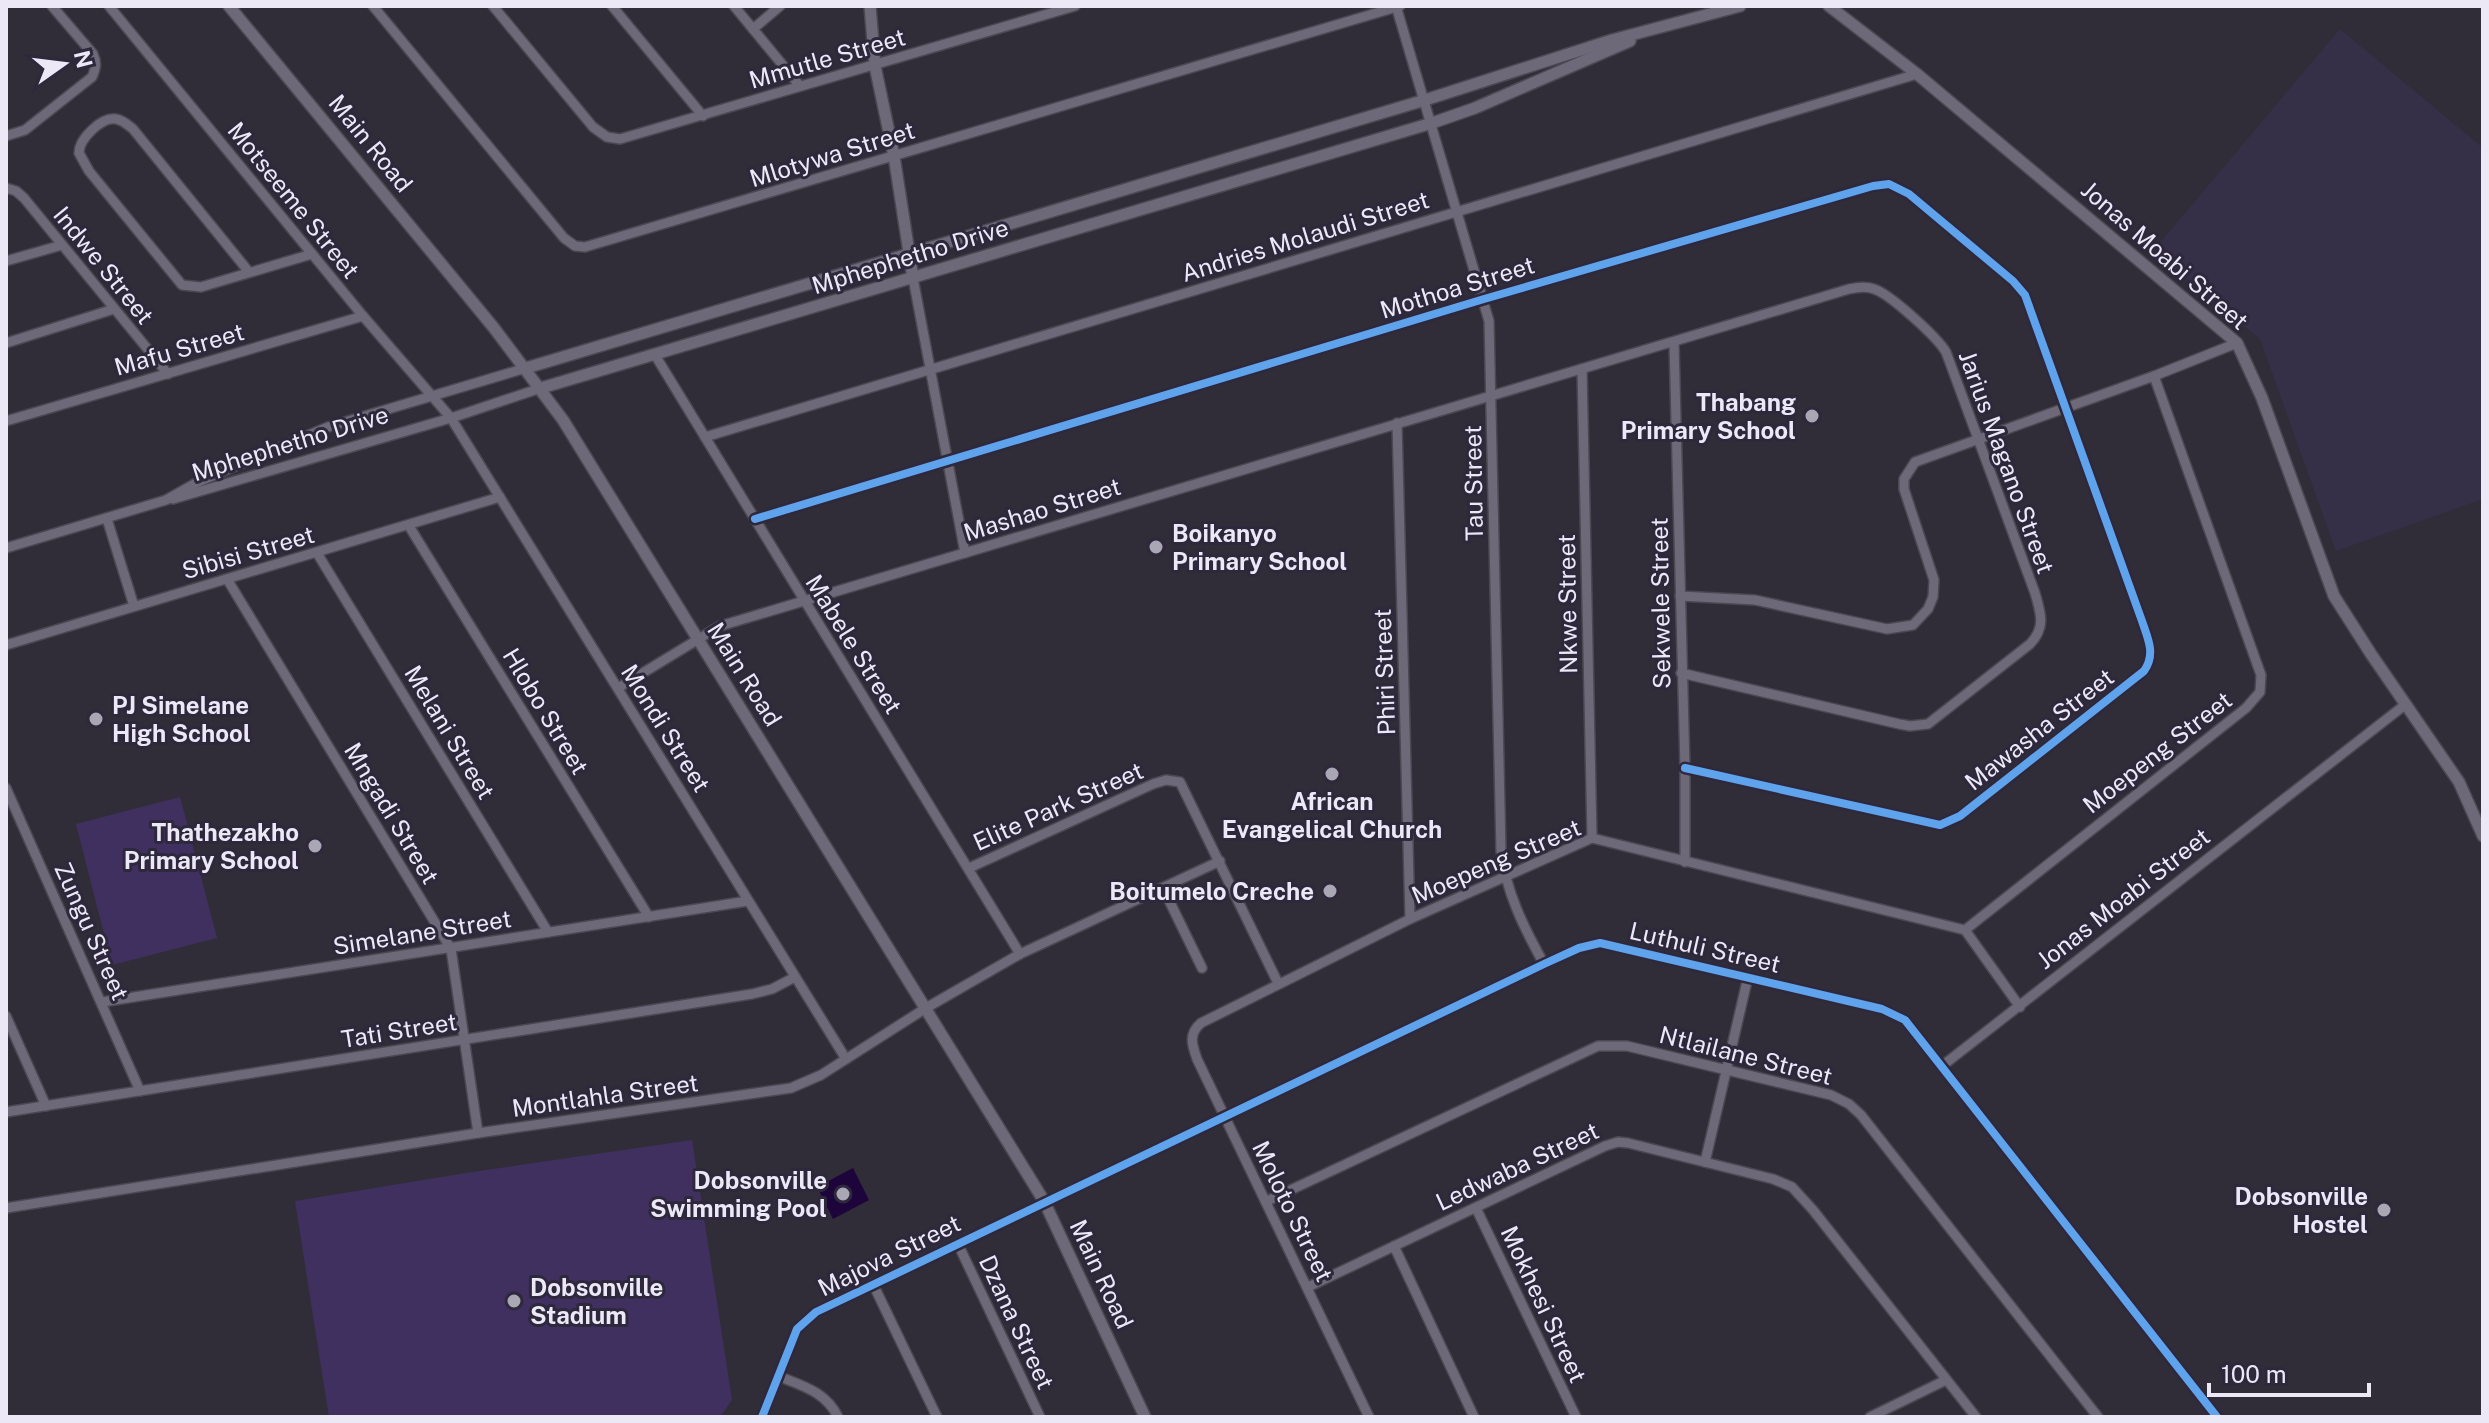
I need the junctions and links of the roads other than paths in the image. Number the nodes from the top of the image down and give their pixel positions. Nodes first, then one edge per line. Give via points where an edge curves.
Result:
1 (52, 6) edge
2 (109, 6) edge
3 (229, 6) edge
4 (373, 6) edge
5 (493, 6) edge
6 (612, 6) edge
7 (734, 6) edge
8 (780, 6) edge
9 (870, 6) edge
10 (1075, 6) edge
11 (1398, 6) edge
12 (1740, 6) edge
13 (1829, 6) edge
14 (753, 29) junction
15 (1659, 29) junction
16 (875, 66) junction
17 (1917, 74) junction
18 (800, 86) junction
19 (1425, 100) junction
20 (703, 116) junction
21 (1432, 123) junction
22 (6, 136) edge
23 (894, 156) junction
24 (6, 188) edge
25 (1458, 211) junction
26 (62, 245) junction
27 (907, 253) junction
28 (312, 254) junction
29 (6, 261) edge
30 (249, 272) junction
31 (913, 278) junction
32 (1484, 299) junction
33 (114, 309) junction
34 (363, 316) junction
35 (6, 343) edge
36 (1674, 343) junction
37 (2237, 343) junction
38 (655, 355) junction
39 (526, 368) junction
40 (931, 368) junction
41 (1582, 369) junction
42 (168, 374) junction
43 (2154, 376) junction
44 (541, 388) junction
45 (1490, 394) junction
46 (430, 395) junction
47 (2065, 407) junction
48 (451, 418) junction
49 (6, 421) edge
50 (1397, 423) junction
51 (705, 437) junction
52 (1978, 439) junction
53 (947, 460) junction
54 (500, 497) junction
55 (166, 500) junction
56 (107, 519) junction
57 (755, 519) junction
58 (409, 526) junction
59 (6, 548) edge
60 (317, 553) junction
61 (965, 553) junction
62 (227, 579) junction
63 (1680, 596) junction
64 (805, 602) junction
65 (134, 606) junction
66 (698, 639) junction
67 (6, 645) edge
68 (1681, 673) junction
69 (618, 688) junction
70 (2406, 704) junction
71 (1685, 768) junction
72 (6, 788) edge
73 (2483, 836) edge
74 (1592, 838) junction
75 (1220, 861) junction
76 (1685, 862) junction
77 (969, 868) junction
78 (1504, 876) junction
79 (1163, 888) junction
80 (748, 901) junction
81 (649, 917) junction
82 (1410, 919) junction
83 (1965, 930) junction
84 (548, 932) junction
85 (451, 949) junction
86 (1020, 954) junction
87 (1544, 964) junction
88 (1202, 968) dead end
89 (795, 977) junction
90 (1748, 977) junction
91 (1278, 983) junction
92 (102, 1002) junction
93 (2020, 1007) junction
94 (926, 1008) junction
95 (6, 1016) edge
96 (1201, 1023) joint
97 (465, 1040) junction
98 (846, 1059) junction
99 (1942, 1066) junction
100 (1726, 1070) junction
101 (140, 1091) junction
102 (46, 1106) junction
103 (6, 1112) edge
104 (1225, 1116) junction
105 (478, 1133) junction
106 (1705, 1162) junction
107 (1044, 1201) junction
108 (1267, 1201) junction
109 (6, 1208) edge
110 (1476, 1208) junction
111 (958, 1244) junction
112 (1394, 1246) junction
113 (873, 1284) junction
114 (1308, 1287) junction
115 (778, 1376) junction
116 (1946, 1380) junction
117 (762, 1417) edge
118 (838, 1417) edge
119 (937, 1417) edge
120 (1040, 1417) edge
121 (1145, 1417) edge
122 (1369, 1417) edge
123 (1474, 1417) edge
124 (1576, 1417) edge
125 (1870, 1417) edge
126 (1976, 1417) edge
127 (2098, 1417) edge
128 (2217, 1417) edge

1 - 22 street via 93,54 95,70 25,130
2 - 28 street, Motseeme Street
3 - 39 street, Main Road
4 - 23 street, Mlotywa Street via 575,246 597,246
5 - 20 street, Mmutle Street via 607,137 620,139
6 - 20 street
7 - 14 street
8 - 14 street
9 - 16 street
10 - 16 street, Mmutle Street
11 - 19 street, Tau Street
11 - 23 street, Mlotywa Street
12 - 15 street, Mphephetho Drive
13 - 17 street, Jonas Moabi Street
14 - 18 street
15 - 19 street, Mphephetho Drive
15 - 21 street, Mphephetho Drive
16 - 18 street, Mmutle Street
16 - 23 street
17 - 25 street, Andries Molaudi Street
17 - 37 street, Jonas Moabi Street
18 - 20 street, Mmutle Street
19 - 21 street, Tau Street
19 - 27 street, Mphephetho Drive
21 - 25 street, Tau Street
21 - 31 street, Mphephetho Drive
23 - 27 street
24 - 26 street, Indwe Street via 24,198
25 - 32 street, Tau Street
25 - 40 street, Andries Molaudi Street
26 - 29 street
26 - 33 street, Indwe Street
27 - 31 street
27 - 39 street, Mphephetho Drive
28 - 30 street
28 - 34 street, Motseeme Street
30 - 30 street via 201,287 182,285 82,161 81,141 112,118 133,129
31 - 38 street, Mphephetho Drive
31 - 40 street
32 - 45 street, Tau Street
32 - 47 street, Mothoa Street via 1889,184 1909,194 2021,289
32 - 53 street, Mothoa Street
33 - 35 street
33 - 42 street, Indwe Street
34 - 42 street, Mafu Street
34 - 46 street, Motseeme Street
36 - 41 street, Jarius Magano Street
36 - 52 street, Jarius Magano Street via 1849,289 1872,288 1941,344
36 - 63 street, Sekwele Street
37 - 43 street
37 - 70 street, Jonas Moabi Street via 2334,596
38 - 44 street, Mphephetho Drive
38 - 51 street, Mabele Street
39 - 44 street, Main Road
39 - 46 street, Mphephetho Drive
40 - 51 street, Andries Molaudi Street
40 - 53 street
41 - 45 street, Jarius Magano Street
41 - 74 street, Nkwe Street
42 - 49 street, Mafu Street
43 - 47 street
43 - 83 street, Moepeng Street via 2261,675 2260,692
44 - 48 street, Mphephetho Drive
44 - 66 street, Main Road
45 - 50 street, Mashao Street
45 - 78 street, Tau Street
46 - 48 street, Motseeme Street
46 - 55 street, Mphephetho Drive via 328,427
47 - 52 street
47 - 71 street, Mawasha Street via 2149,643 2150,662 2144,671 1960,816 1940,825
48 - 54 street, Mondi Street
48 - 55 street, Mphephetho Drive
50 - 61 street, Mashao Street
50 - 82 street, Phiri Street
51 - 57 street, Mabele Street
52 - 63 street via 1915,462 1904,479 1935,588 1928,609 1913,625 1887,629 1747,598
52 - 68 street, Jarius Magano Street via 2035,593 2042,630 1937,718 1910,726
53 - 57 street, Mothoa Street
53 - 61 street
54 - 58 street, Sibisi Street
54 - 69 street, Mondi Street
55 - 56 street, Mphephetho Drive
56 - 59 street, Mphephetho Drive
56 - 65 street
57 - 64 street, Mabele Street
58 - 60 street, Sibisi Street
58 - 81 street, Hlobo Street
60 - 62 street, Sibisi Street
60 - 84 street, Melani Street
61 - 64 street, Mashao Street
62 - 65 street, Sibisi Street
62 - 85 street, Mngadi Street
63 - 68 street, Sekwele Street
64 - 66 street, Mashao Street via 720,626
64 - 77 street, Mabele Street
65 - 67 street, Sibisi Street
66 - 69 street, Mashao Street
66 - 94 street, Main Road
68 - 71 street, Sekwele Street
69 - 80 street, Mondi Street
70 - 73 street, Jonas Moabi Street via 2459,782
70 - 93 street, Jonas Moabi Street
71 - 76 street, Sekwele Street
72 - 92 street, Zungu Street
74 - 76 street, Moepeng Street
74 - 78 street, Moepeng Street
75 - 77 street, Elite Park Street via 1184,786 1166,780
75 - 79 street, Montlahla Street
75 - 91 street, Elite Park Street
76 - 83 street, Moepeng Street
77 - 86 street, Mabele Street
78 - 82 street, Moepeng Street
78 - 87 street, Tau Street
79 - 86 street, Montlahla Street
79 - 88 street
80 - 81 street, Simelane Street
80 - 89 street, Mondi Street
81 - 84 street, Simelane Street
82 - 91 street, Moepeng Street
83 - 93 street
84 - 85 street, Simelane Street
85 - 92 street, Simelane Street
85 - 97 street, Mngadi Street
86 - 94 street, Montlahla Street
87 - 90 street, Luthuli Street via 1600,943
87 - 104 street, Luthuli Street
89 - 97 street, Tati Street via 752,994
89 - 98 street, Mondi Street
90 - 99 street, Luthuli Street via 1897,1015
90 - 100 street
91 - 96 street, Moepeng Street
92 - 101 street, Zungu Street
93 - 99 street, Jonas Moabi Street
94 - 98 street, Montlahla Street
94 - 107 street, Main Road
95 - 102 street
96 - 104 street, Moloto Street via 1191,1043
97 - 101 street, Tati Street
97 - 105 street, Mngadi Street
98 - 105 street, Montlahla Street via 804,1084 779,1090
99 - 128 street, Luthuli Street
100 - 106 street
100 - 108 street, Ntlailane Street via 1627,1046 1598,1046
100 - 127 street, Ntlailane Street via 1831,1095 1861,1115
101 - 102 street, Tati Street
102 - 103 street, Tati Street
104 - 107 street, Luthuli Street
104 - 108 street, Moloto Street
105 - 109 street, Montlahla Street
106 - 110 street, Ledwaba Street via 1618,1142
106 - 116 street, Ledwaba Street via 1773,1179 1799,1193
107 - 111 street, Majova Street
107 - 121 street, Main Road
108 - 114 street, Moloto Street
110 - 112 street, Ledwaba Street
110 - 124 street, Mokhesi Street
111 - 113 street, Majova Street
111 - 120 street, Dzana Street
112 - 114 street, Ledwaba Street
112 - 123 street
113 - 115 street, Majova Street via 807,1317 789,1344
113 - 119 street
114 - 122 street, Moloto Street
115 - 117 street, Majova Street
115 - 118 street via 814,1390
116 - 125 street
116 - 126 street, Ledwaba Street

